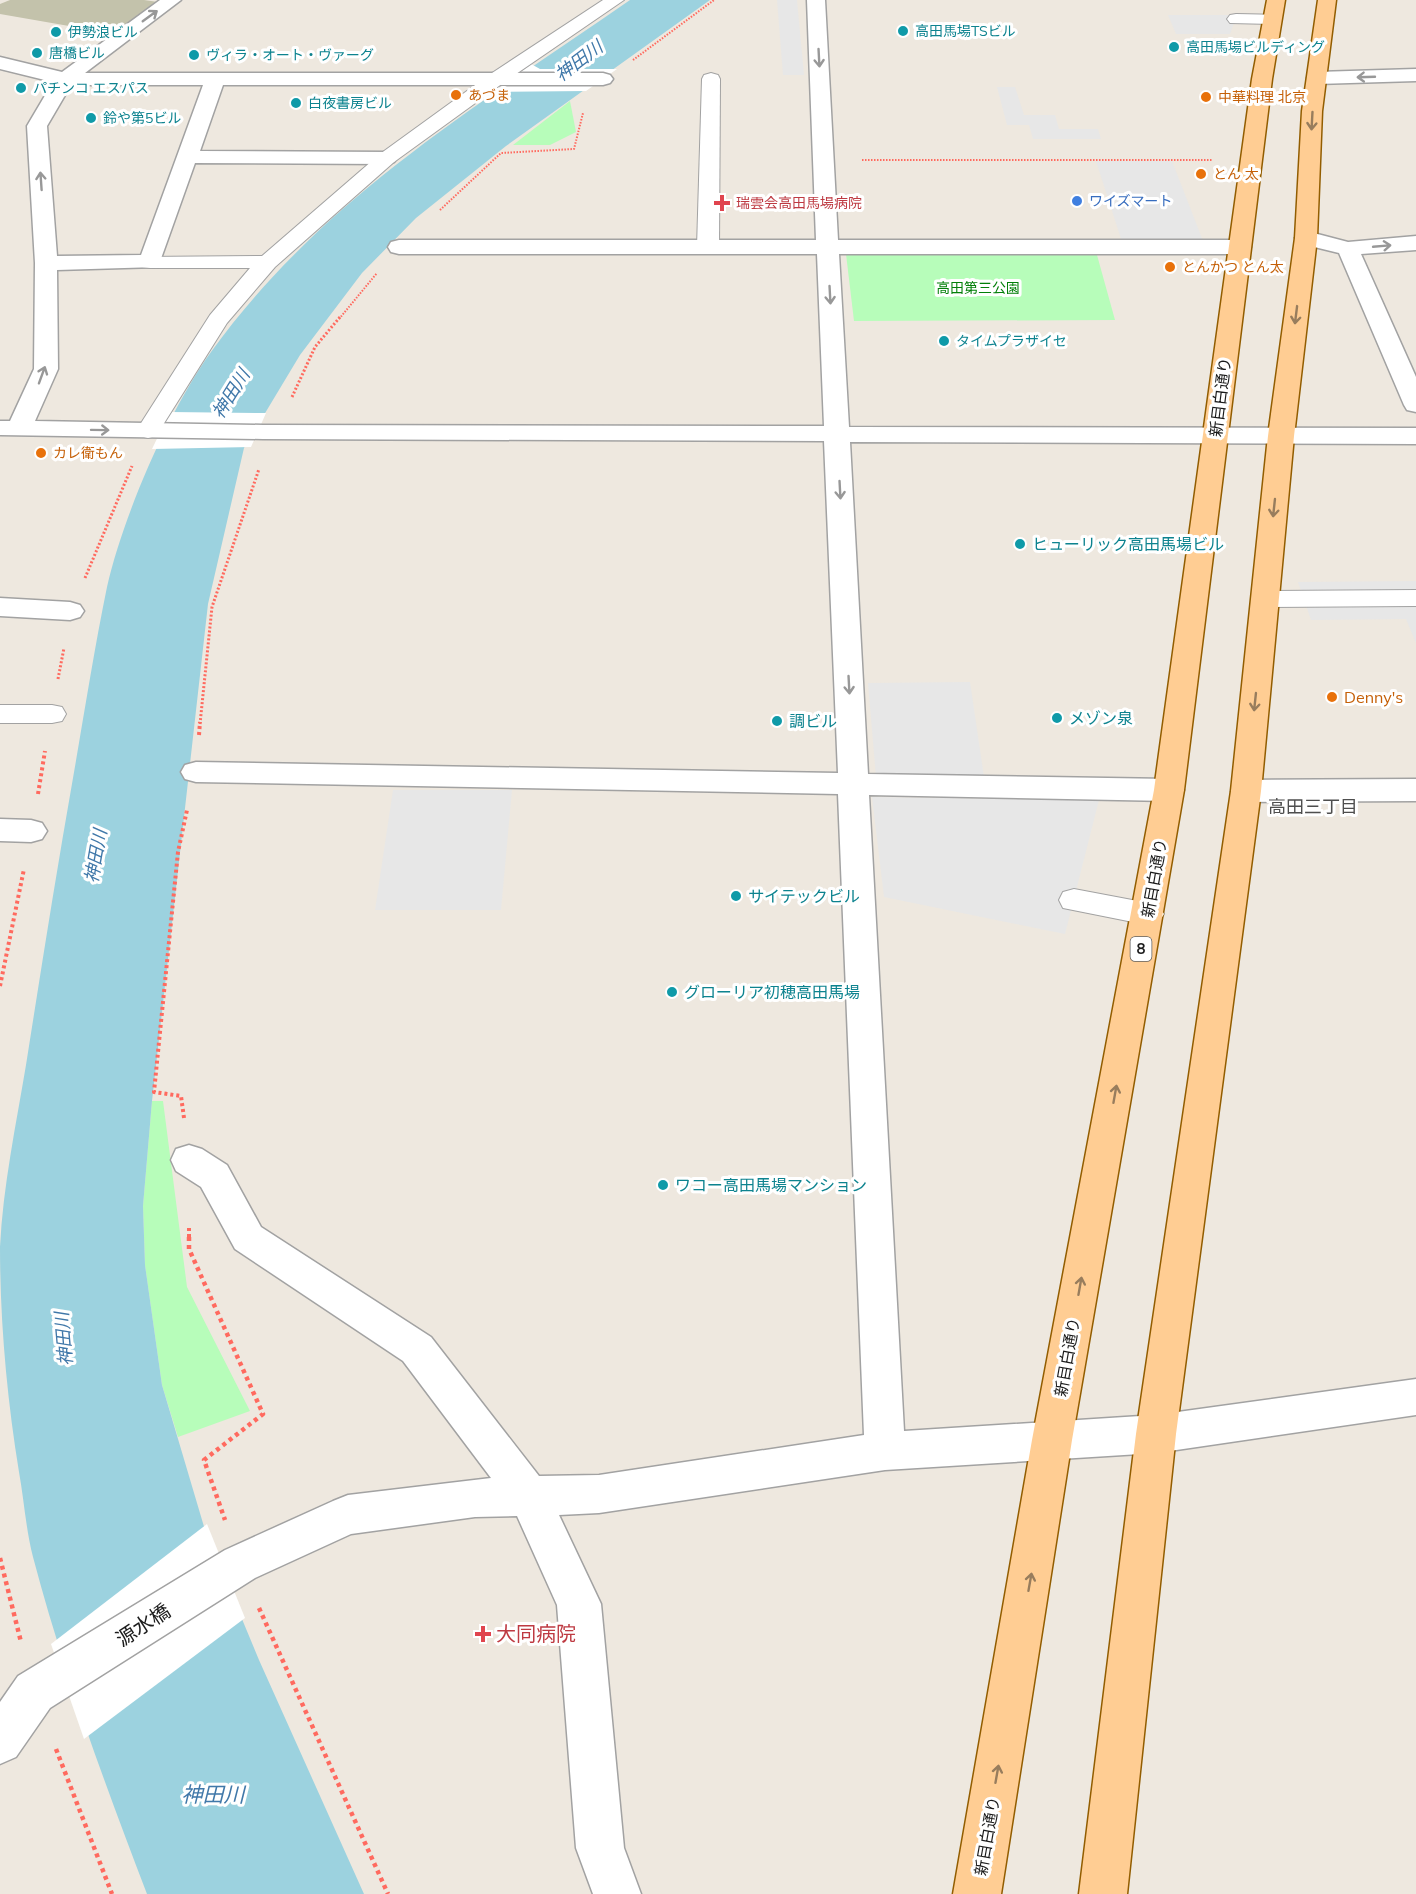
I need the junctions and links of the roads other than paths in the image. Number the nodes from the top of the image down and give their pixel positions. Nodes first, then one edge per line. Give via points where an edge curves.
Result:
1 (172, 0) edge
2 (615, 0) edge
3 (816, 0) edge
4 (1327, 0) edge
5 (1274, 10) edge
6 (1236, 19) dead end
7 (0, 63) edge
8 (1416, 75) edge
9 (65, 78) junction
10 (1317, 78) junction
11 (215, 79) junction
12 (504, 79) junction
13 (603, 79) dead end
14 (711, 79) dead end
15 (188, 157) junction
16 (387, 158) junction
17 (1306, 238) junction
18 (1416, 243) edge
19 (399, 247) road end
20 (708, 247) junction
21 (828, 247) junction
22 (1240, 247) junction
23 (1348, 249) junction
24 (150, 262) junction
25 (267, 262) junction
26 (46, 263) junction
27 (1416, 405) edge
28 (10, 428) edge
29 (153, 431) junction
30 (837, 434) junction
31 (1215, 436) junction
32 (1281, 436) junction
33 (1416, 436) edge
34 (1416, 598) edge
35 (1265, 599) junction
36 (0, 607) edge
37 (70, 611) dead end
38 (0, 714) edge
39 (52, 714) dead end
40 (196, 771) road end
41 (854, 784) junction
42 (1169, 790) junction
43 (1416, 790) edge
44 (1246, 791) junction
45 (0, 830) edge
46 (31, 831) dead end
47 (1074, 900) dead end
48 (1148, 914) junction
49 (189, 1160) road end
50 (1416, 1397) edge
51 (1156, 1434) junction
52 (1052, 1440) junction
53 (885, 1451) junction
54 (529, 1496) junction
55 (0, 1741) edge
56 (617, 1894) edge
57 (977, 1894) edge
58 (1103, 1894) edge

9 -> 1 street
2 - 12 lane
3 -> 21 street
4 - 10 main road
5 - 6 lane
5 - 22 main road, 新目白通り / 8
7 - 9 street
8 -> 10 street
9 - 11 street
26 -> 9 street via 37,126
10 -> 17 main road
11 - 12 street
11 - 15 street
12 - 13 street
12 - 16 lane
14 - 20 lane
15 - 16 street
15 - 24 street
16 - 25 lane
17 - 23 street
17 -> 32 main road
23 -> 18 street
19 - 20 street
20 - 21 street
21 - 22 street
21 -> 30 street
22 - 31 main road, 新目白通り / 8
23 - 27 street
24 - 25 lane
24 - 26 street
25 - 29 lane via 218,320
28 -> 26 street via 46,369
28 -> 29 street
29 - 30 street
30 - 31 street
30 -> 41 street
31 - 32 street
31 - 42 main road, 新目白通り / 8
32 - 33 street
32 -> 35 main road
34 - 35 lane
35 -> 44 main road
36 - 37 street
38 - 39 lane
40 - 41 street
41 - 42 street
41 - 53 street
42 - 48 main road, 新目白通り / 8
43 - 44 street
44 - 51 main road
45 - 46 street
47 - 48 lane
52 -> 48 main road, 新目白通り / 8
49 - 54 street via 214,1176 248,1238 417,1349
50 - 51 street, 源水橋
51 - 52 street, 源水橋
51 - 58 main road
52 - 53 street, 源水橋
57 -> 52 main road, 新目白通り / 8
53 - 54 street, 源水橋 via 599,1494
54 - 55 street, 源水橋 via 475,1498 348,1515 230,1570 34,1692
54 - 56 street via 579,1604 600,1848

